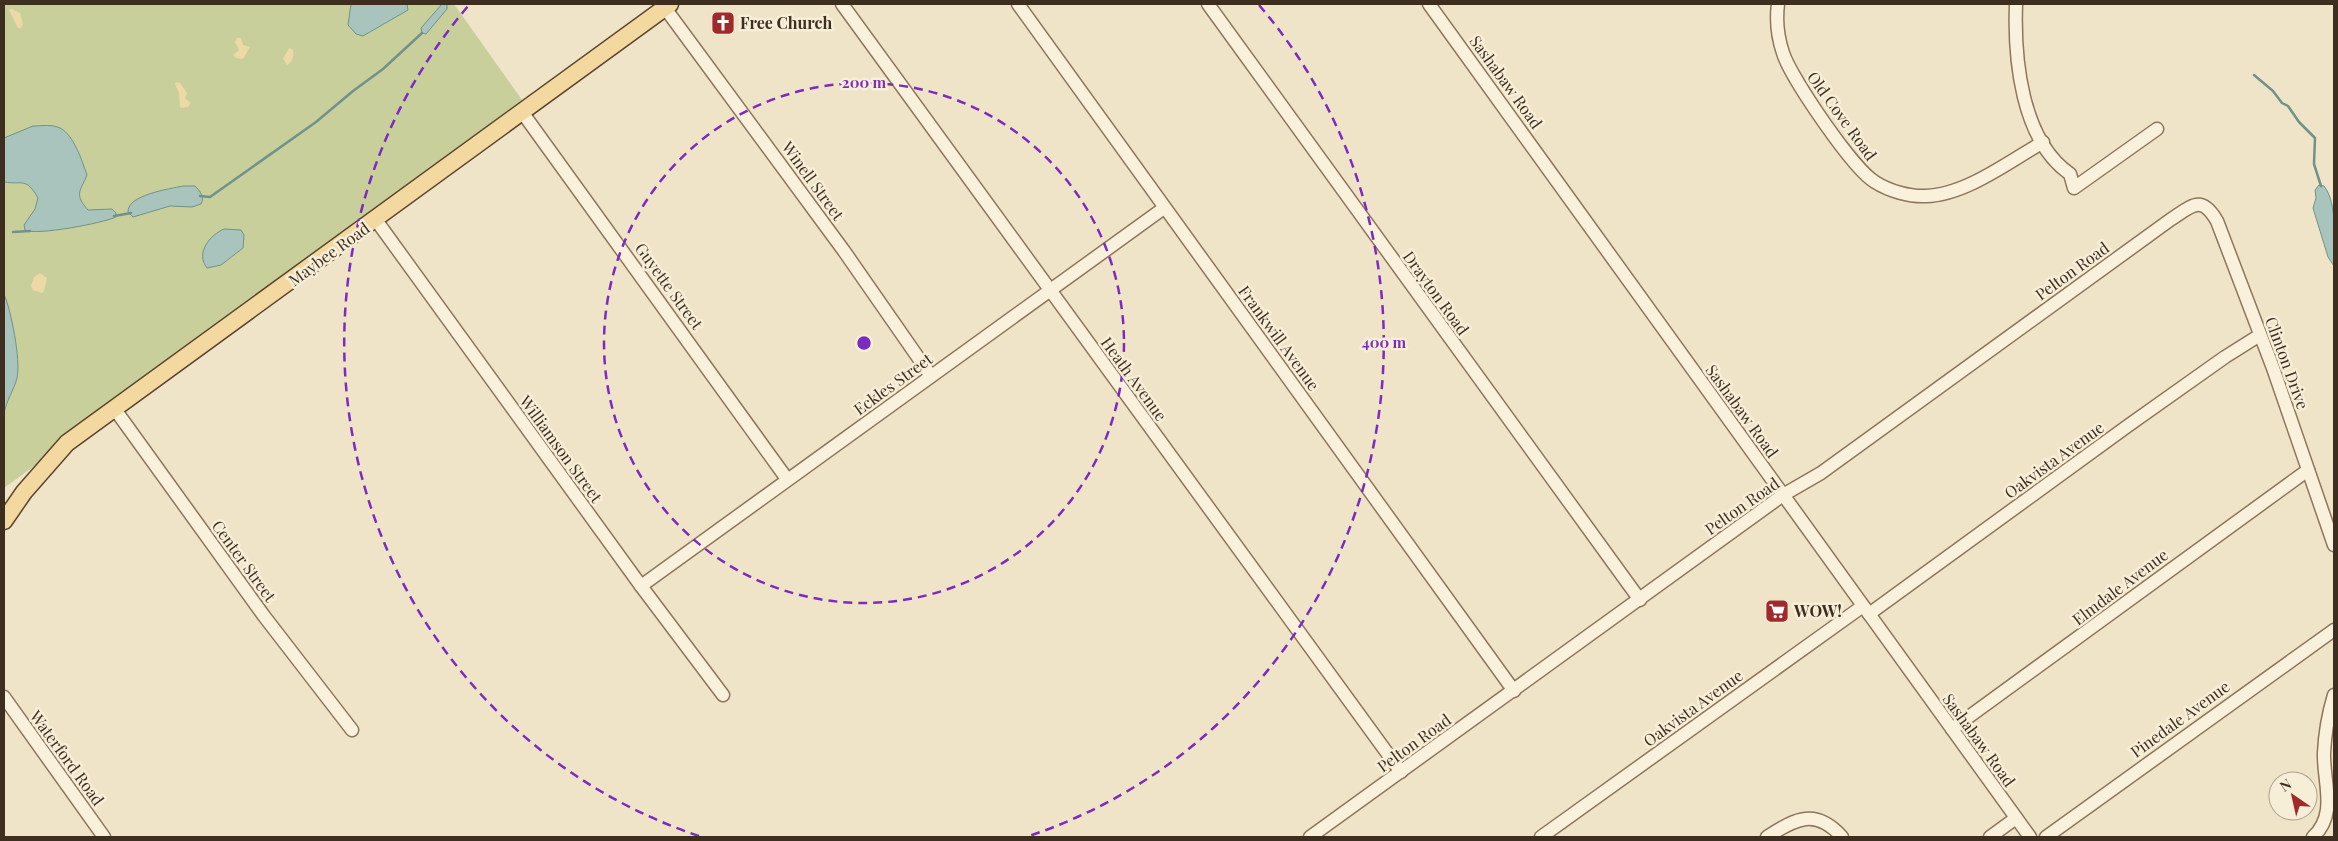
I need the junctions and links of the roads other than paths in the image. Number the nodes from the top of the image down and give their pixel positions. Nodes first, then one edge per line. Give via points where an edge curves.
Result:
1 (842, 4) edge
2 (1018, 4) edge
3 (1208, 4) edge
4 (1429, 4) edge
5 (1778, 4) edge
6 (2016, 4) edge
7 (668, 6) edge
8 (522, 112) junction
9 (2157, 129) dead end
10 (2043, 142) junction
11 (2195, 204) joint
12 (1164, 208) junction
13 (376, 220) junction
14 (1050, 292) junction
15 (2260, 336) junction
16 (931, 376) junction
17 (114, 408) junction
18 (2308, 470) junction
19 (788, 480) junction
20 (1783, 495) junction
21 (4, 521) edge
22 (2334, 545) edge
23 (641, 586) junction
24 (1640, 600) junction
25 (1866, 610) junction
26 (2334, 630) edge
27 (1514, 691) junction
28 (723, 695) dead end
29 (2334, 695) edge
30 (4, 697) edge
31 (1952, 729) junction
32 (352, 730) dead end
33 (1401, 772) junction
34 (2016, 818) junction
35 (104, 837) edge
36 (1310, 837) edge
37 (1541, 837) edge
38 (1767, 837) edge
39 (1842, 837) edge
40 (1990, 837) edge
41 (2030, 837) edge
42 (2046, 837) edge
43 (2313, 837) edge

1 - 14 street, Heath Avenue
2 - 12 street, Frankwill Avenue
3 - 24 street, Drayton Road
4 - 20 street, Sashabaw Road
5 - 10 street, Old Cove Road via 1782,51 1797,84 1860,170 1875,182 1910,195 1942,194 1971,184
6 - 10 street via 2015,38 2022,91
7 - 8 main road, Maybee Road
7 - 16 street, Winell Street
8 - 13 main road, Maybee Road
8 - 19 street, Guyette Street
9 - 10 street via 2074,188 2070,174 2058,166
11 - 15 street, Clinton Drive via 2207,206 2217,221
11 - 20 street, Pelton Road via 1821,472
12 - 14 street, Eckles Street
12 - 27 street, Frankwill Avenue
13 - 17 main road, Maybee Road
13 - 23 street, Williamson Street
14 - 16 street, Eckles Street
14 - 33 street, Heath Avenue
15 - 18 street, Clinton Drive
15 - 25 street, Oakvista Avenue via 2225,357
16 - 19 street, Eckles Street
17 - 21 main road, Maybee Road via 67,443 24,492
17 - 32 street, Center Street via 264,616
18 - 22 street, Clinton Drive
18 - 31 street, Elmdale Avenue
19 - 23 street, Eckles Street
20 - 24 street, Pelton Road
20 - 25 street, Sashabaw Road
23 - 28 street, Williamson Street
24 - 27 street, Pelton Road
25 - 31 street, Sashabaw Road
25 - 37 street, Oakvista Avenue
26 - 42 street, Pinedale Avenue
27 - 33 street, Pelton Road
29 - 43 street via 2325,725 2327,815 2325,824
30 - 35 street, Waterford Road
31 - 34 street, Sashabaw Road
33 - 36 street, Pelton Road
34 - 40 street
34 - 41 street, Sashabaw Road
38 - 39 street via 1797,820 1808,819 1823,821

